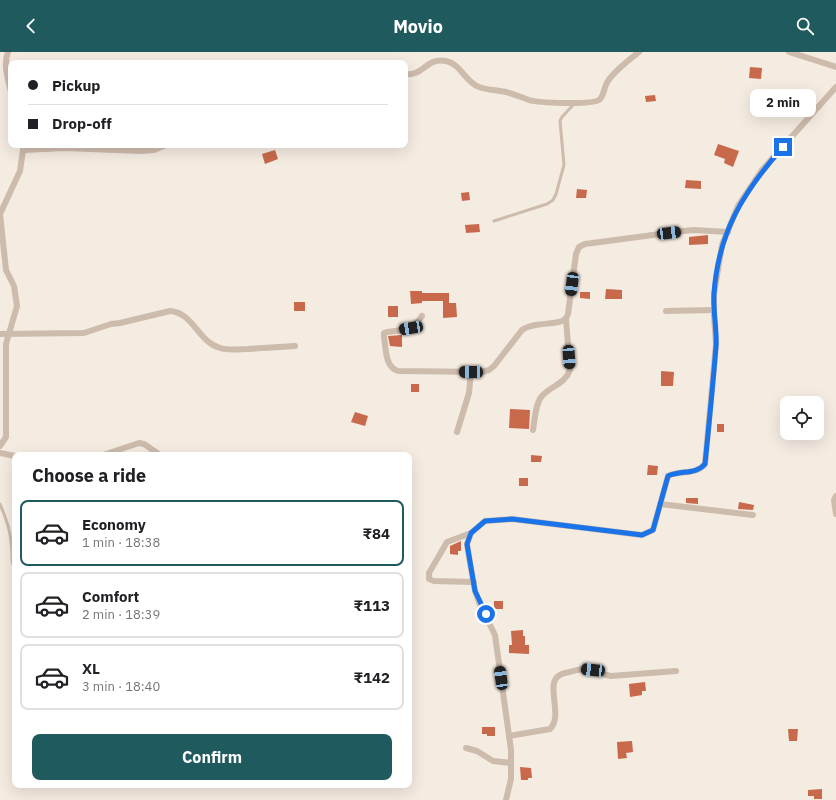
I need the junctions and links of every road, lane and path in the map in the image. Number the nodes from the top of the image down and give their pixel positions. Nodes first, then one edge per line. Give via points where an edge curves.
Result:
1 (8, 52) edge
2 (638, 52) edge
3 (788, 52) edge
4 (836, 67) edge
5 (408, 74) edge
6 (8, 80) edge
7 (836, 87) edge
8 (576, 102) junction
9 (23, 148) edge
10 (65, 148) edge
11 (65, 148) edge
12 (159, 148) edge
13 (494, 221) dead end
14 (728, 232) junction
15 (666, 310) dead end
16 (714, 310) junction
17 (422, 316) dead end
18 (566, 319) junction
19 (0, 334) edge
20 (9, 334) junction
21 (295, 346) dead end
22 (471, 372) junction
23 (3, 404) edge
24 (533, 430) dead end
25 (457, 432) dead end
26 (0, 446) edge
27 (112, 452) edge
28 (156, 452) edge
29 (0, 454) edge
30 (12, 456) edge
31 (836, 496) edge
32 (0, 504) edge
33 (660, 504) junction
34 (836, 514) edge
35 (753, 515) dead end
36 (471, 533) junction
37 (12, 563) edge
38 (474, 582) junction
39 (676, 671) dead end
40 (509, 736) junction
41 (466, 748) dead end
42 (511, 763) junction
43 (506, 800) edge

1 - 6 street via 5,59
2 - 8 street via 609,79 598,101
3 - 4 street
5 - 8 street via 417,73 436,60 447,61 455,64 471,83 479,87 507,92 530,100
7 - 14 street via 762,170 738,206
8 - 13 lane via 560,122 564,165 553,200
9 - 11 street
9 - 20 street via 20,171 0,214 6,270 14,286 17,306
10 - 12 street via 141,151
14 - 16 street via 722,245
14 - 18 street via 683,231 579,247
15 - 16 street
16 - 33 street via 716,344 705,464 696,471 668,476
17 - 22 street via 411,328 384,333 391,367 398,371
18 - 22 street via 527,326 494,366 489,370
18 - 24 street via 570,370 564,381 538,402
19 - 20 street
20 - 21 street via 84,333 111,324 170,311 185,316 209,342 220,348
20 - 23 street via 6,344
22 - 25 street via 469,393
23 - 26 street via 6,437
27 - 28 street via 139,443
29 - 30 street
31 - 34 street
32 - 37 lane via 11,535
33 - 35 street
33 - 36 street via 653,530 642,535 512,519 485,521
36 - 38 street via 467,544
36 - 38 street via 447,542 428,573 429,579 434,582
38 - 40 street via 480,605 495,635
39 - 40 street via 611,676 584,669 560,674 555,679 553,687 554,725 550,729
40 - 42 street
41 - 42 street via 477,751 493,761
42 - 43 street via 511,780

